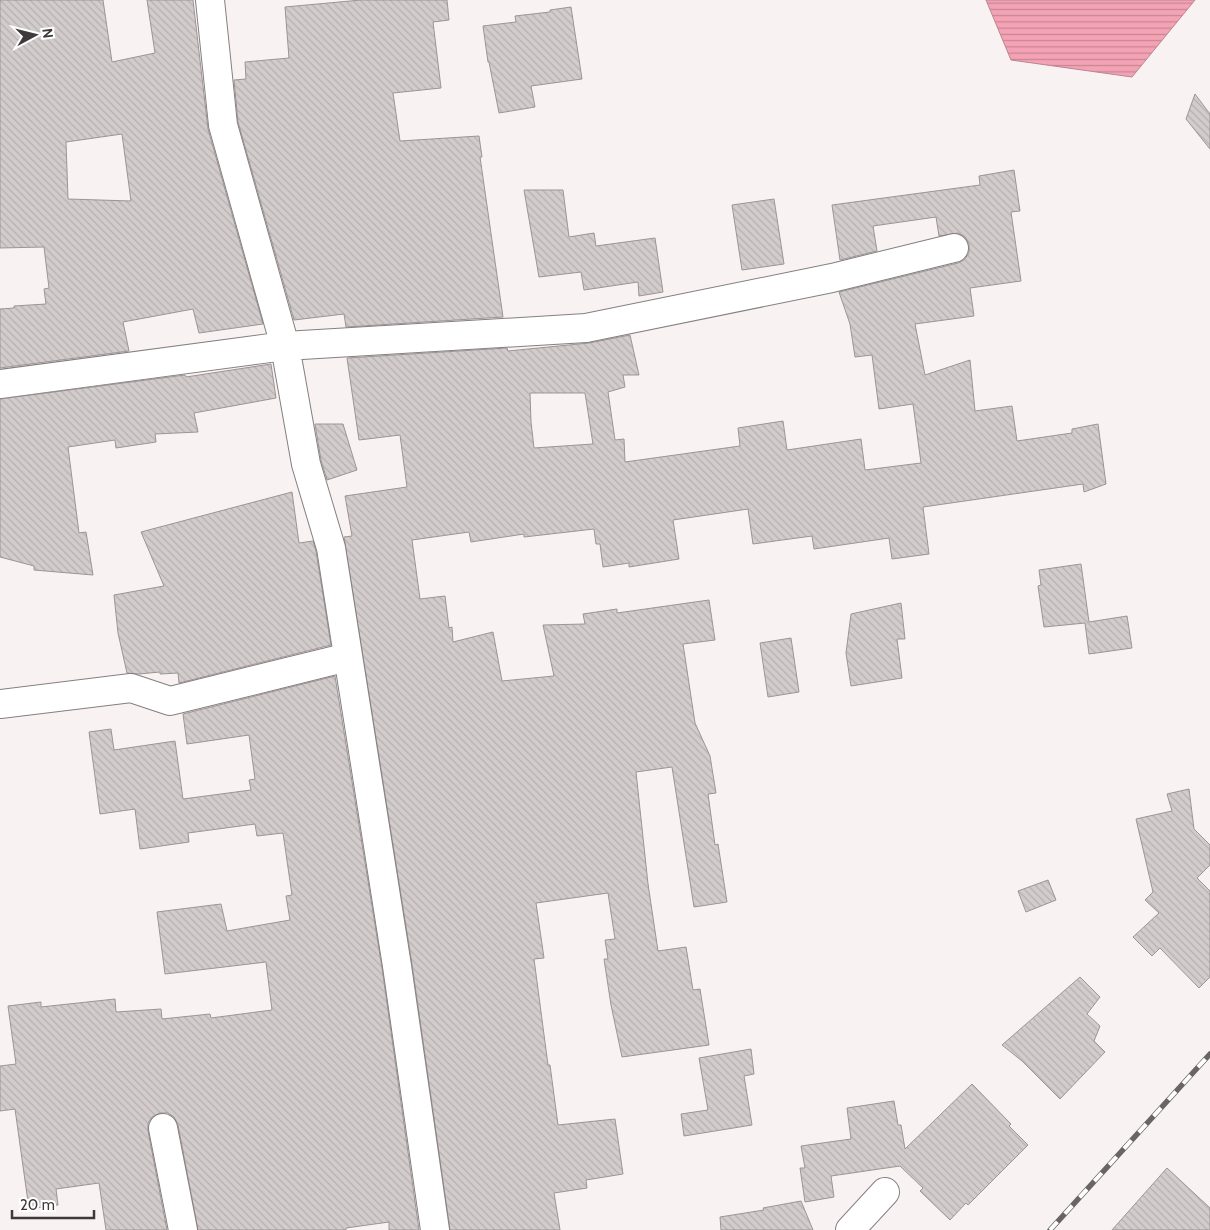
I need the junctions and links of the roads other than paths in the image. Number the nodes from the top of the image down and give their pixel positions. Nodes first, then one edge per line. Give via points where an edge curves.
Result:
1 (210, 0) edge
2 (954, 248) dead end
3 (285, 346) junction
4 (0, 384) edge
5 (348, 657) junction
6 (0, 704) edge
7 (163, 1128) dead end
8 (885, 1192) dead end
9 (182, 1230) edge
10 (435, 1230) edge
11 (850, 1230) edge

1 - 3 street via 223,125
2 - 3 street via 832,278 586,328
3 - 4 street
3 - 5 street via 306,464 331,548
5 - 6 street via 170,701 131,688
5 - 10 street
7 - 9 street
8 - 11 street

